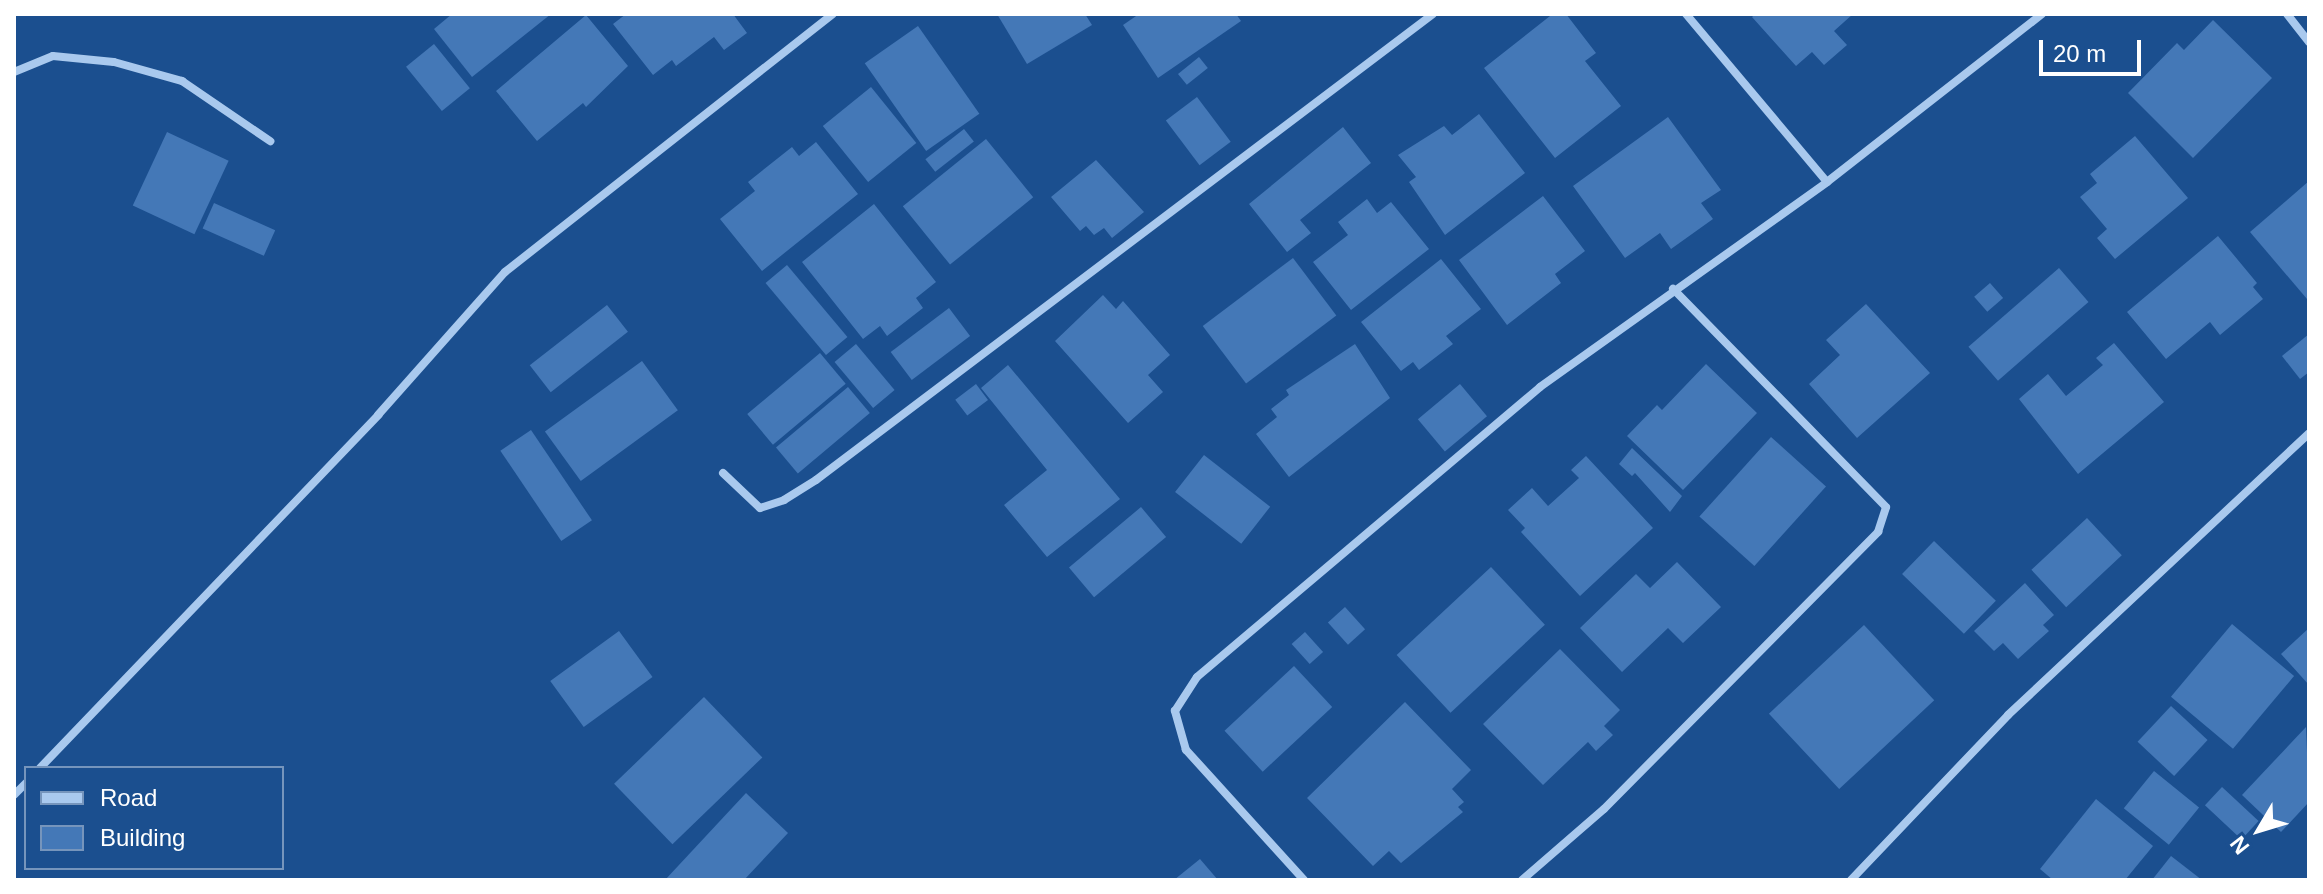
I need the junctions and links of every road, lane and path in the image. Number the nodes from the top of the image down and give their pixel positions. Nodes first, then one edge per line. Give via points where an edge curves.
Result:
1 (833, 14) edge
2 (1433, 14) edge
3 (1686, 14) edge
4 (2042, 14) edge
5 (2287, 14) edge
6 (2309, 42) edge
7 (14, 72) edge
8 (270, 141) dead end
9 (1827, 182) junction
10 (1673, 289) junction
11 (2309, 433) edge
12 (723, 473) dead end
13 (42, 766) edge
14 (1304, 880) edge
15 (1522, 880) edge
16 (1851, 880) edge

1 - 13 street via 505,272 378,415
2 - 12 street via 816,480 760,508
3 - 9 street
4 - 9 street
5 - 6 street
7 - 8 street via 53,56 114,62 182,81
9 - 10 street
10 - 14 street via 1540,387 1244,637 1197,677 1175,711 1186,750
10 - 15 street via 1886,507 1878,532 1604,809
11 - 16 street via 2008,715

